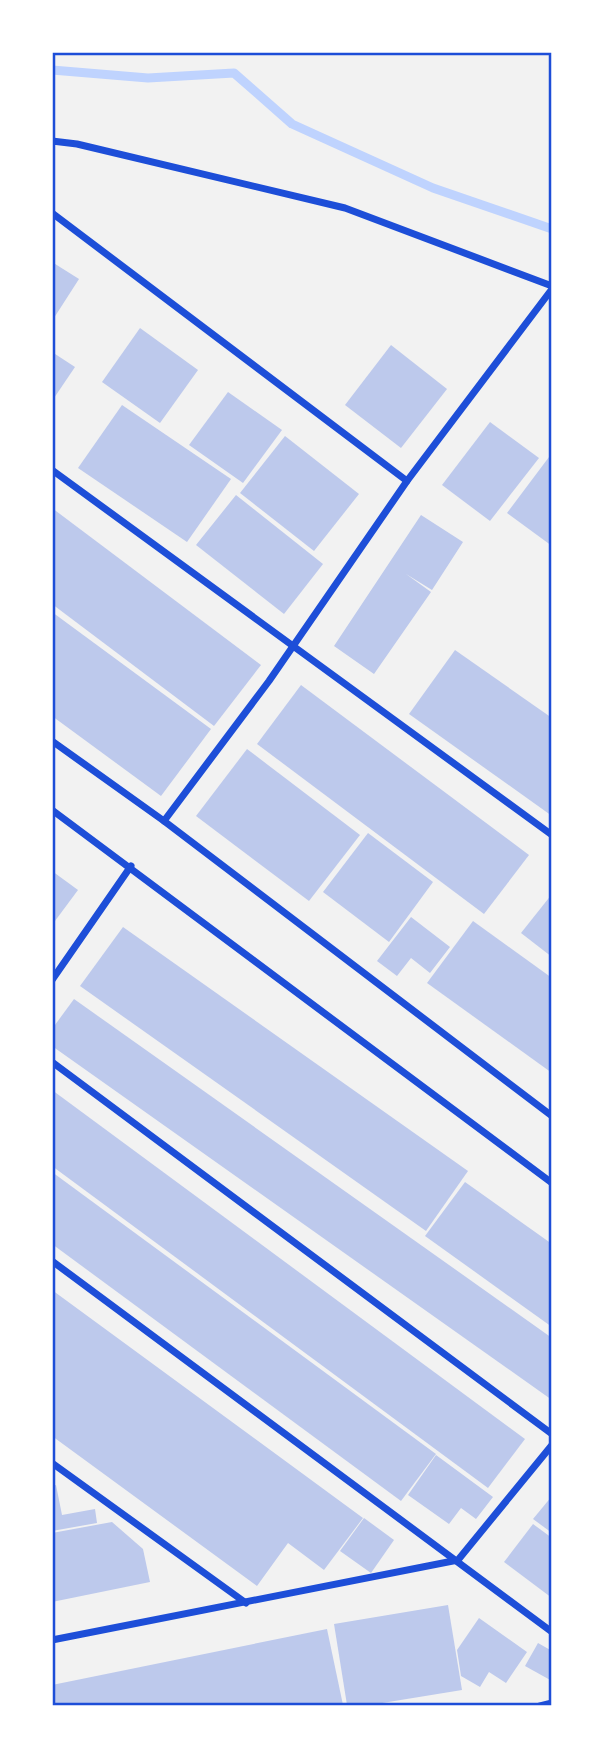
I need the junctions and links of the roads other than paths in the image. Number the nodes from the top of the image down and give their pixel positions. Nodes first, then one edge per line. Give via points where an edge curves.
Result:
1 (52, 141) edge
2 (52, 214) edge
3 (551, 288) edge
4 (52, 470) edge
5 (407, 481) junction
6 (291, 645) junction
7 (52, 741) edge
8 (52, 810) edge
9 (164, 821) junction
10 (551, 835) edge
11 (131, 866) junction
12 (52, 980) edge
13 (52, 1062) edge
14 (551, 1116) edge
15 (551, 1182) edge
16 (52, 1261) edge
17 (551, 1434) edge
18 (551, 1444) edge
19 (52, 1463) edge
20 (458, 1560) junction
21 (246, 1602) junction
22 (551, 1632) edge
23 (52, 1640) edge
24 (551, 1703) edge
25 (540, 1706) edge

1 - 3 street via 345,208
2 - 5 street
3 - 5 street
4 - 6 street
5 - 6 street
6 - 9 street
6 - 10 street
7 - 9 street
8 - 11 street
9 - 14 street
11 - 12 street
11 - 15 street
13 - 17 street
16 - 20 street
18 - 20 street
19 - 21 street
20 - 21 street
20 - 22 street
21 - 23 street
24 - 25 street

